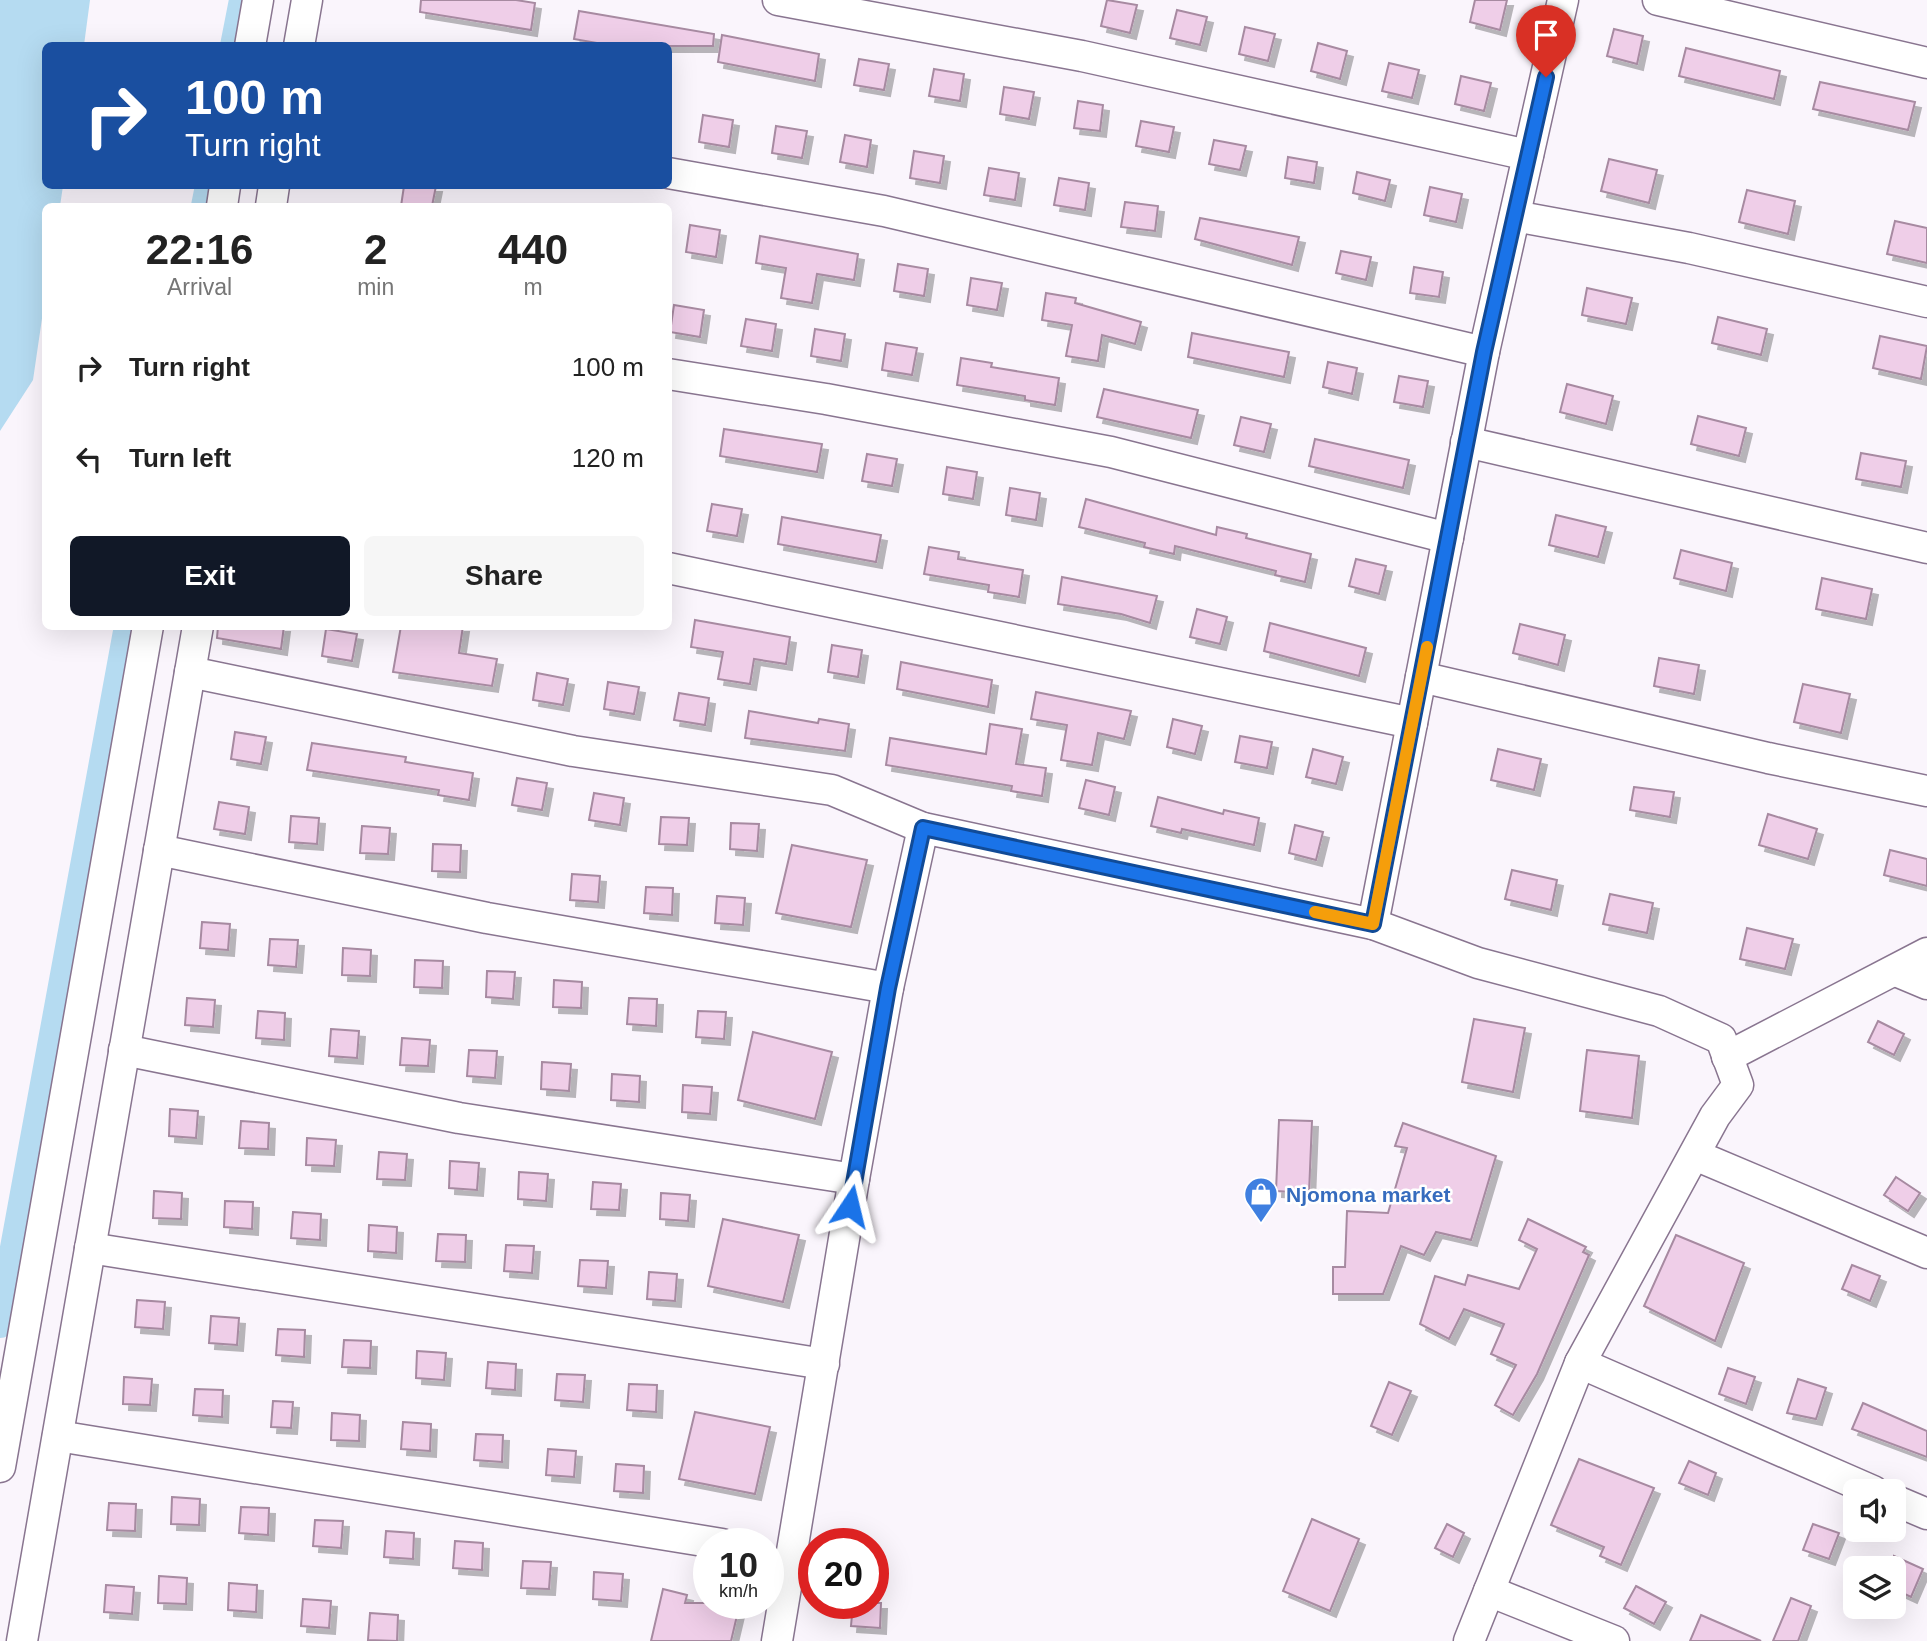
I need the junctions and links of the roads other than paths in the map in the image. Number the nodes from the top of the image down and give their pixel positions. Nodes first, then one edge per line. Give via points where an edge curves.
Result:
1 (258, 0) edge
2 (307, 0) edge
3 (778, 0) edge
4 (1563, 0) edge
5 (1658, 0) edge
6 (251, 42) edge
7 (300, 42) edge
8 (1927, 63) edge
9 (1528, 155) junction
10 (672, 174) edge
11 (1515, 216) junction
12 (1927, 302) edge
13 (1484, 352) junction
14 (672, 375) edge
15 (1466, 442) junction
16 (1448, 538) junction
17 (1927, 548) edge
18 (672, 569) edge
19 (147, 630) edge
20 (197, 630) edge
21 (190, 672) junction
22 (1421, 677) junction
23 (1412, 723) junction
24 (1927, 791) edge
25 (923, 828) junction
26 (159, 850) junction
27 (1373, 924) junction
28 (1927, 953) edge
29 (1896, 971) junction
30 (1927, 984) edge
31 (888, 988) junction
32 (124, 1050) junction
33 (1727, 1057) junction
34 (1695, 1155) junction
35 (854, 1179) junction
36 (90, 1248) junction
37 (1927, 1253) edge
38 (1580, 1363) junction
39 (824, 1364) junction
40 (58, 1436) junction
41 (0, 1467) edge
42 (1846, 1479) edge
43 (1906, 1505) edge
44 (1927, 1514) edge
45 (784, 1531) edge
46 (693, 1539) edge
47 (1489, 1591) junction
48 (778, 1619) edge
49 (22, 1641) edge
50 (778, 1641) edge
51 (1469, 1641) edge
52 (1614, 1641) edge

1 - 6 lane
2 - 7 lane
3 - 9 lane via 1082,56
4 - 9 lane
5 - 8 lane
9 - 11 lane
10 - 13 lane via 884,211
11 - 12 lane via 1689,248
11 - 13 lane
13 - 15 lane
14 - 16 lane via 1111,452
15 - 16 lane
15 - 17 lane
16 - 22 lane
18 - 23 lane
19 - 41 lane
20 - 21 lane
21 - 25 lane via 573,751 832,790
21 - 26 lane
22 - 23 lane
22 - 24 lane
23 - 27 lane
25 - 27 lane
25 - 31 lane
26 - 31 lane via 487,919
26 - 32 lane
27 - 33 lane via 1478,964 1660,1011 1721,1039
28 - 29 lane
29 - 30 lane
29 - 33 lane
31 - 35 lane
32 - 35 lane via 459,1118
32 - 36 lane
33 - 34 lane via 1738,1085
34 - 37 lane
34 - 38 lane
35 - 39 lane
36 - 39 lane
36 - 40 lane
38 - 42 lane
38 - 47 lane
39 - 45 lane
40 - 46 lane
40 - 49 lane
43 - 44 lane
47 - 51 lane
47 - 52 lane
48 - 50 lane

